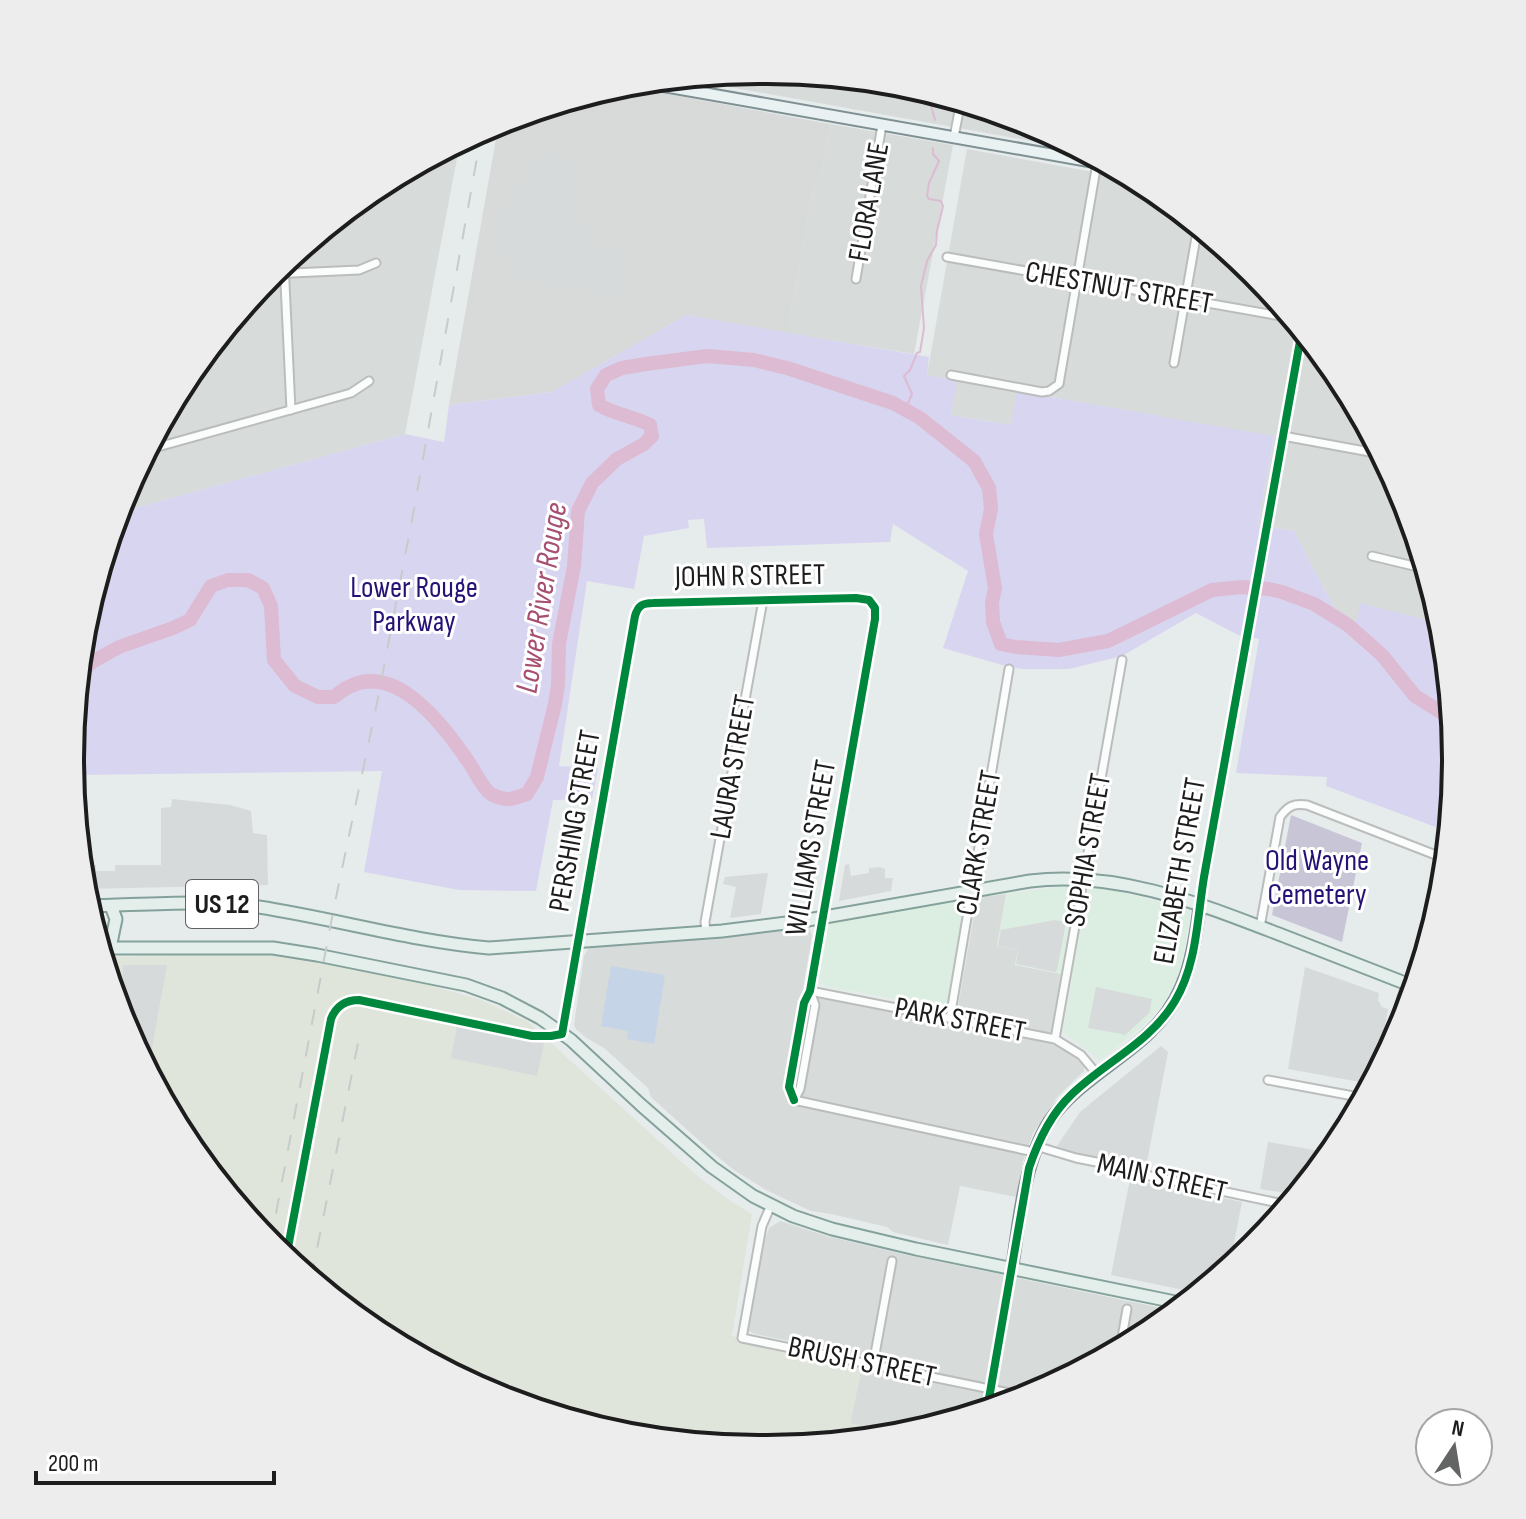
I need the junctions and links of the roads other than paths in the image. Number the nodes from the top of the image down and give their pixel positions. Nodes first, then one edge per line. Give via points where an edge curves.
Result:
1 (680, 89) edge
2 (959, 112) edge
3 (882, 125) junction
4 (954, 137) junction
5 (1075, 159) edge
6 (1096, 170) edge
7 (1196, 239) edge
8 (947, 257) dead end
9 (376, 263) dead end
10 (291, 274) edge
11 (856, 279) dead end
12 (284, 280) edge
13 (1077, 280) junction
14 (1185, 300) junction
15 (1275, 315) edge
16 (1299, 345) edge
17 (1174, 363) dead end
18 (951, 375) dead end
19 (369, 381) dead end
20 (291, 410) junction
21 (1283, 436) junction
22 (162, 446) edge
23 (1367, 451) edge
24 (1372, 556) dead end
25 (1413, 566) edge
26 (763, 600) junction
27 (872, 603) joint
28 (635, 616) joint
29 (1122, 660) dead end
30 (1009, 669) dead end
31 (1435, 855) edge
32 (1084, 879) junction
33 (971, 891) junction
34 (1200, 904) junction
35 (100, 906) edge
36 (111, 906) junction
37 (822, 918) junction
38 (1260, 927) junction
39 (706, 933) junction
40 (108, 939) edge
41 (578, 942) junction
42 (111, 948) edge
43 (1404, 983) edge
44 (810, 991) junction
45 (950, 1018) junction
46 (562, 1034) junction
47 (1055, 1039) junction
48 (1097, 1074) junction
49 (1268, 1080) dead end
50 (1353, 1096) edge
51 (794, 1100) joint
52 (1035, 1149) junction
53 (1276, 1202) edge
54 (771, 1205) junction
55 (289, 1243) edge
56 (892, 1261) dead end
57 (1012, 1269) junction
58 (1170, 1301) edge
59 (1127, 1309) dead end
60 (1123, 1333) edge
61 (873, 1365) junction
62 (991, 1389) junction
63 (1004, 1392) edge
64 (989, 1397) edge

1 - 3 street
2 - 4 street
3 - 4 street
3 - 11 street, FLORA LANE
4 - 5 street
6 - 13 street
7 - 14 street
8 - 13 street, CHESTNUT STREET
9 - 10 street via 359,270
12 - 20 street
13 - 14 street, CHESTNUT STREET
13 - 18 street via 1054,389 1042,392
14 - 15 street, CHESTNUT STREET
14 - 17 street
16 - 21 street, ELIZABETH STREET
19 - 20 street via 351,393
20 - 22 street
21 - 23 street
21 - 34 street, ELIZABETH STREET
24 - 25 street
26 - 27 street, JOHN R STREET via 856,598
26 - 28 street, JOHN R STREET via 647,603
26 - 39 street, LAURA STREET
27 - 37 street, WILLIAMS STREET via 875,619
28 - 41 street, PERSHING STREET
29 - 32 street, SOPHIA STREET
30 - 33 street, CLARK STREET
31 - 38 street via 1307,805 1289,806 1280,817
32 - 33 main road, US 12
32 - 34 main road, US 12
32 - 47 street, SOPHIA STREET
33 - 37 main road, US 12
33 - 45 street, CLARK STREET
34 - 38 main road, US 12
34 - 48 street, ELIZABETH STREET via 1191,963 1174,1003 1149,1034
35 - 36 main road, US 12
36 - 40 main road via 116,919
36 - 41 main road, US 12 via 257,907 489,948
37 - 39 main road, US 12
37 - 44 street, WILLIAMS STREET
38 - 43 main road, US 12
39 - 41 main road, US 12
41 - 46 street, PERSHING STREET
42 - 46 main road, US 12 via 273,948 325,957 466,985 502,998
44 - 45 street, PARK STREET
44 - 51 street, WILLIAMS STREET via 815,1005
45 - 47 street, PARK STREET
46 - 54 main road, US 12 via 712,1167
46 - 55 street via 532,1036 359,1000 342,1003 331,1019
47 - 48 street, PARK STREET via 1081,1055
48 - 52 street, ELIZABETH STREET via 1059,1109
49 - 50 street
51 - 52 street, MAIN STREET
52 - 53 street, MAIN STREET
52 - 57 street, ELIZABETH STREET
54 - 57 main road, US 12 via 832,1229
54 - 61 street, BRUSH STREET via 762,1226 742,1338
56 - 61 street
57 - 58 main road, US 12
57 - 62 street, ELIZABETH STREET
59 - 60 street
61 - 62 street, BRUSH STREET
62 - 63 street, BRUSH STREET
62 - 64 street, ELIZABETH STREET

